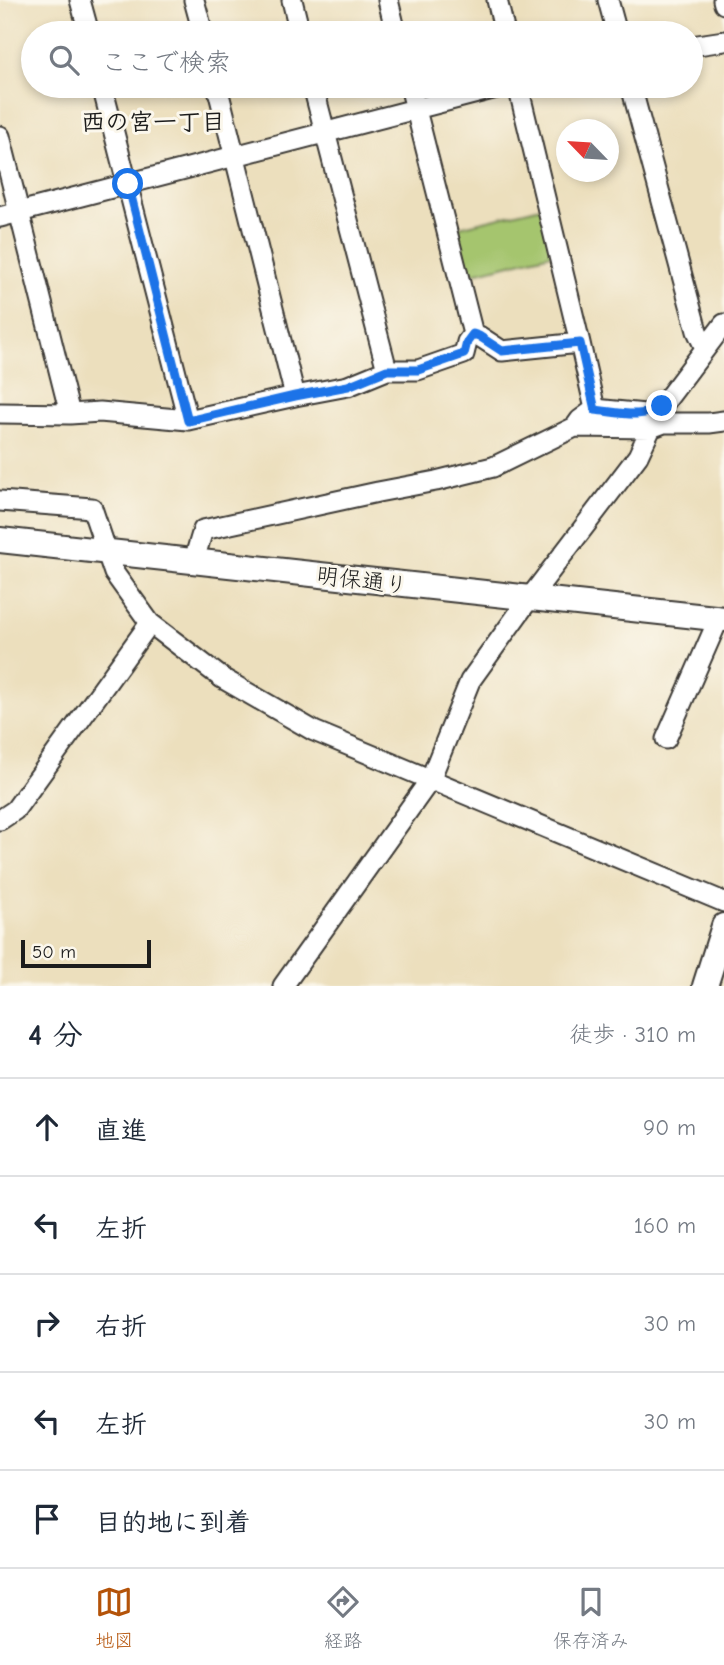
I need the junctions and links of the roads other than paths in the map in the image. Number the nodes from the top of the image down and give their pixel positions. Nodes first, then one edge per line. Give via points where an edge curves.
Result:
1 (80, 0) edge
2 (194, 0) edge
3 (292, 0) edge
4 (388, 0) edge
5 (497, 0) edge
6 (608, 0) edge
7 (86, 21) edge
8 (200, 21) edge
9 (297, 21) edge
10 (393, 21) edge
11 (502, 21) edge
12 (614, 21) edge
13 (724, 41) edge
14 (703, 44) edge
15 (105, 98) edge
16 (219, 98) edge
17 (316, 98) edge
18 (413, 98) edge
19 (456, 98) edge
20 (521, 98) edge
21 (634, 98) edge
22 (416, 108) junction
23 (325, 132) junction
24 (0, 136) edge
25 (234, 155) junction
26 (128, 184) junction
27 (19, 212) junction
28 (0, 217) edge
29 (724, 324) edge
30 (473, 334) junction
31 (580, 343) junction
32 (705, 348) junction
33 (387, 370) junction
34 (295, 396) junction
35 (595, 410) junction
36 (0, 413) edge
37 (70, 414) junction
38 (188, 421) junction
39 (724, 421) edge
40 (575, 426) junction
41 (651, 428) junction
42 (0, 501) edge
43 (0, 540) edge
44 (107, 551) junction
45 (194, 560) junction
46 (529, 599) junction
47 (722, 619) edge
48 (149, 622) junction
49 (666, 739) dead end
50 (430, 780) junction
51 (0, 820) edge
52 (724, 902) edge
53 (724, 926) edge
54 (283, 986) edge
55 (705, 986) edge

1 - 7 street
2 - 8 street
3 - 9 street
4 - 10 street
5 - 11 street
6 - 12 street
13 - 14 street
15 - 26 street
16 - 25 street
17 - 23 street
18 - 22 street
19 - 22 street
20 - 31 street
21 - 32 street
22 - 23 street
22 - 30 street
23 - 25 street
23 - 33 street
24 - 27 street
25 - 26 street
25 - 34 street
26 - 27 street
26 - 38 street
27 - 28 street
27 - 37 street
29 - 32 street
30 - 31 street via 502,351
30 - 33 street via 464,354 418,370
31 - 35 street
32 - 35 street via 654,412
33 - 34 street via 348,386
34 - 38 street
35 - 40 street
36 - 37 street
37 - 38 street via 100,412
39 - 41 street via 664,423
40 - 41 street
40 - 45 street via 493,467 203,530
41 - 46 street via 638,456
42 - 44 street via 92,508
43 - 44 street, 明保通り
44 - 45 street, 明保通り
44 - 48 street via 114,573
45 - 46 street, 明保通り
46 - 47 street, 明保通り
46 - 50 street via 470,681
47 - 49 street
48 - 50 street via 222,678 314,732
48 - 51 street via 15,810
50 - 52 street
50 - 54 street
53 - 55 street

